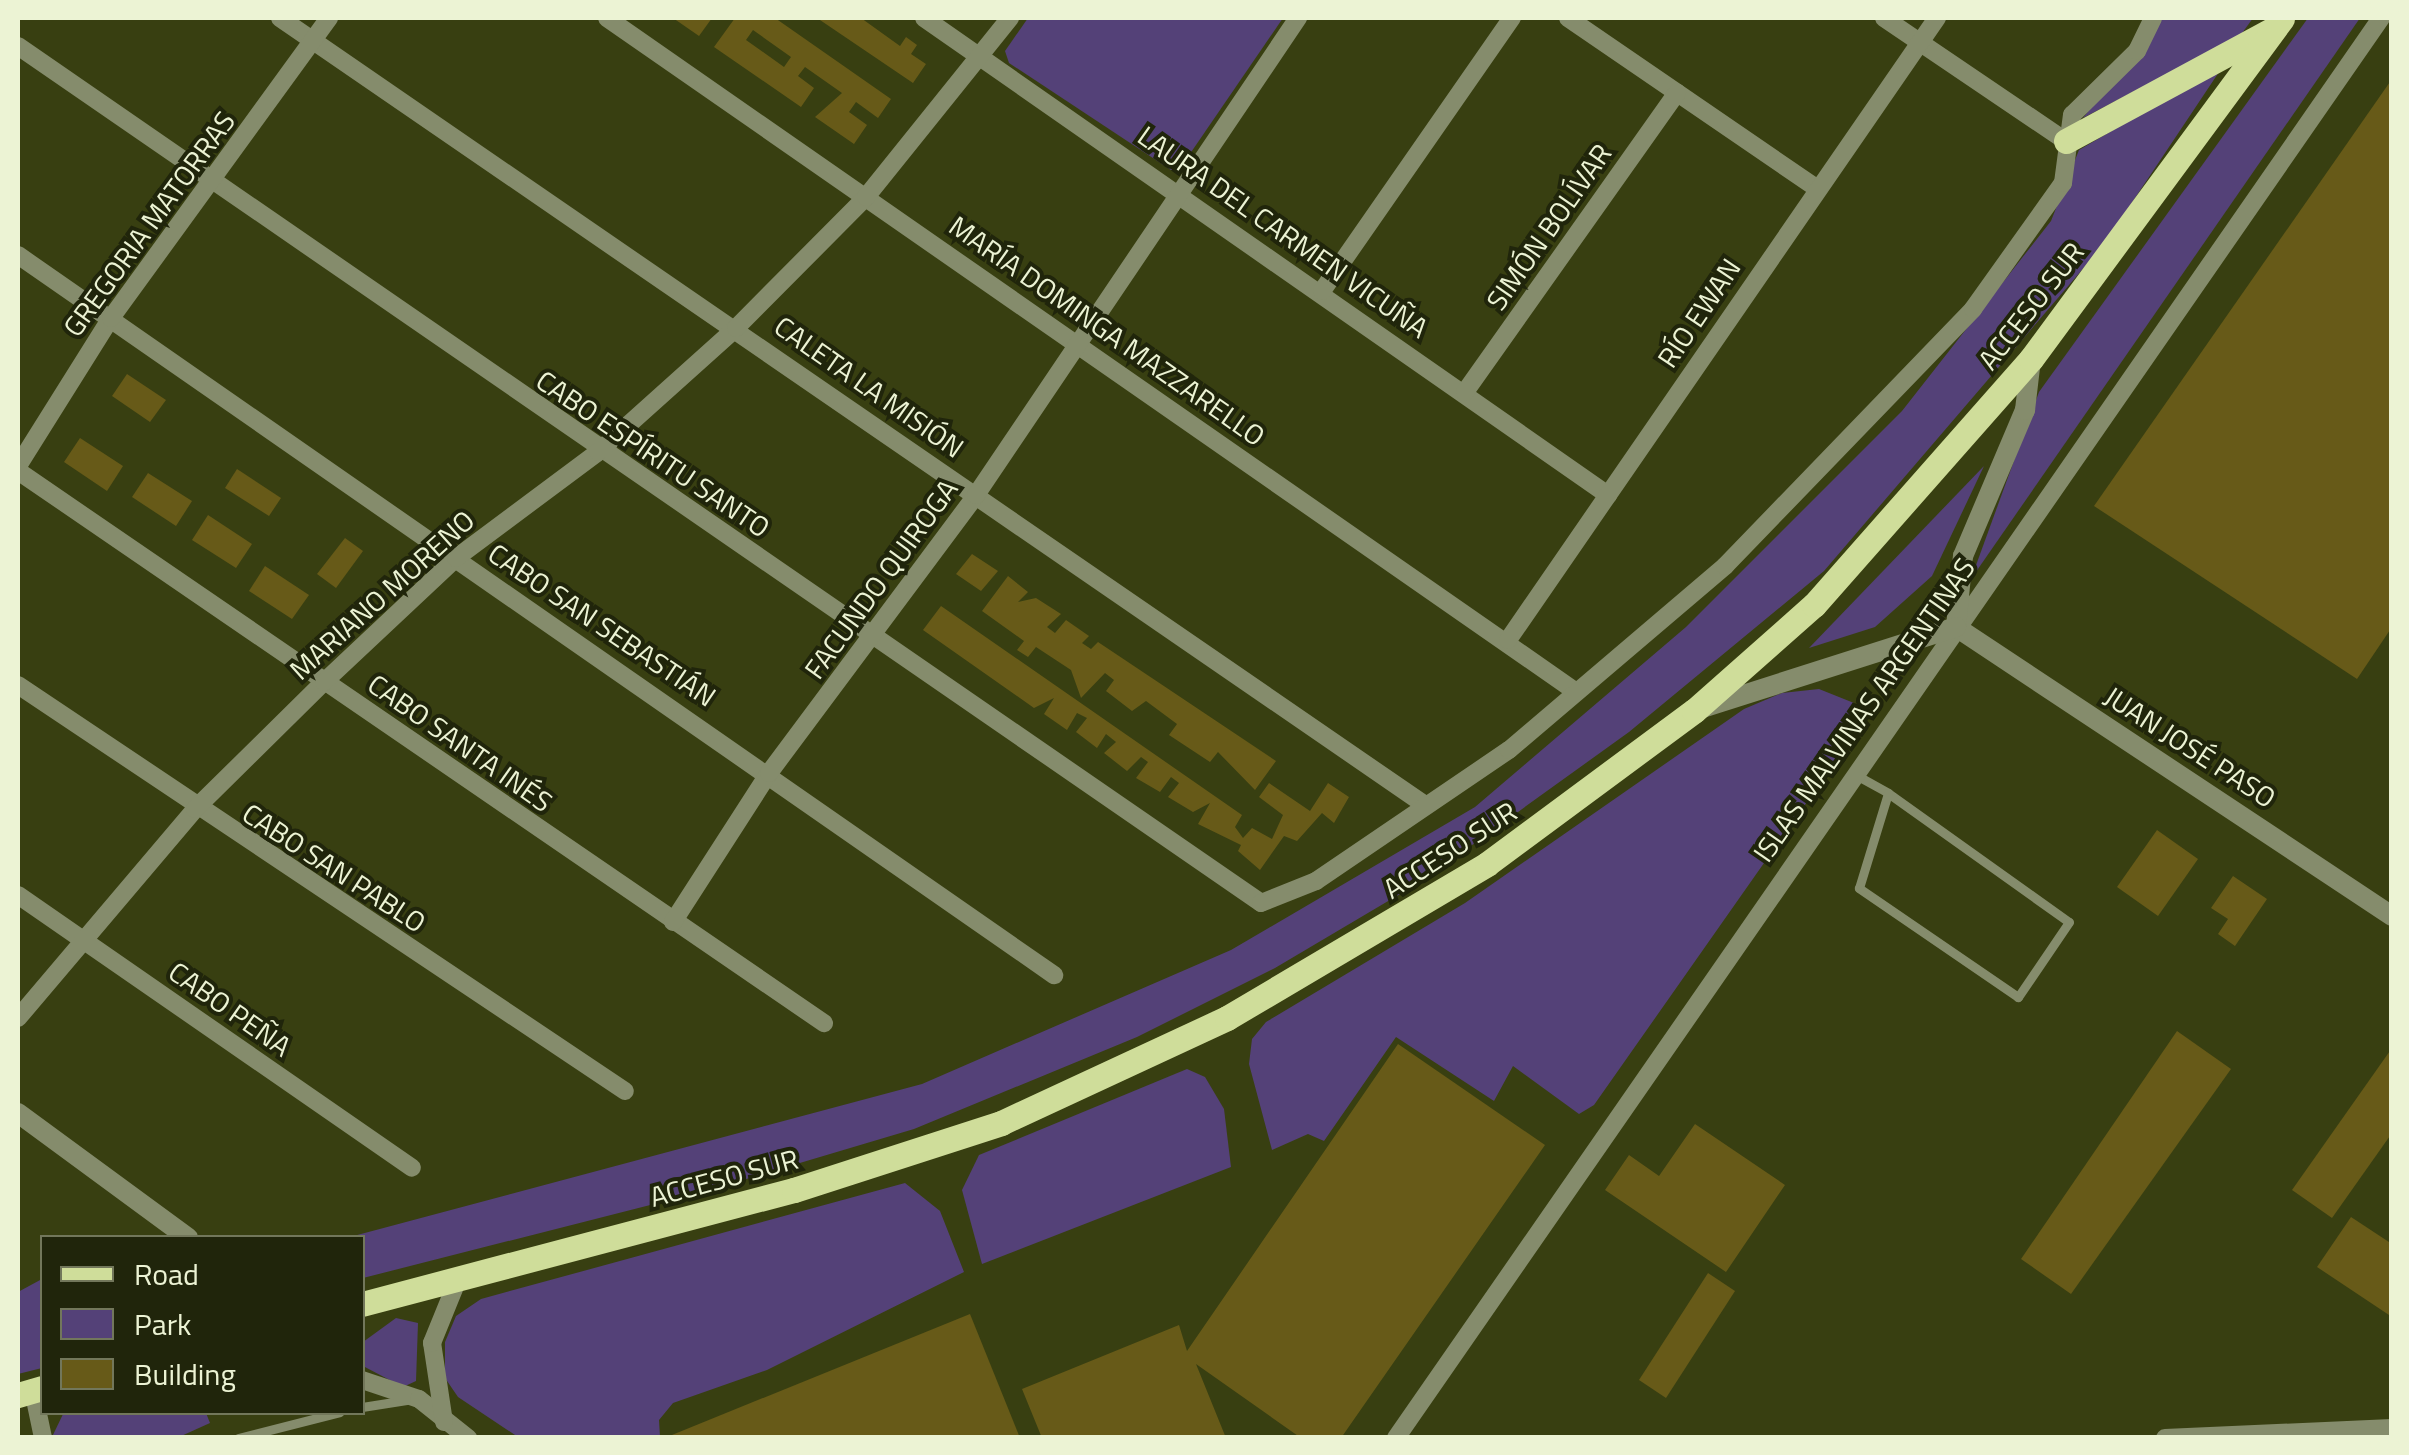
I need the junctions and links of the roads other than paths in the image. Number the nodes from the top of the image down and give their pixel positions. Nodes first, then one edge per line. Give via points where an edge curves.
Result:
1 (280, 18) edge
2 (330, 18) edge
3 (608, 18) edge
4 (924, 18) edge
5 (1010, 18) edge
6 (1298, 18) edge
7 (1512, 18) edge
8 (1568, 18) edge
9 (1884, 18) edge
10 (1936, 18) edge
11 (2153, 18) edge
12 (2381, 18) edge
13 (2279, 22) edge
14 (313, 40) junction
15 (1920, 42) junction
16 (18, 46) edge
17 (980, 57) junction
18 (1677, 92) junction
19 (2066, 140) junction
20 (216, 183) junction
21 (1818, 189) junction
22 (1178, 192) junction
23 (866, 197) junction
24 (18, 255) edge
25 (1322, 292) junction
26 (111, 318) junction
27 (736, 328) junction
28 (1077, 345) junction
29 (2031, 359) junction
30 (1465, 392) junction
31 (598, 452) junction
32 (18, 468) edge
33 (1608, 494) junction
34 (976, 495) junction
35 (456, 558) junction
36 (1956, 627) junction
37 (878, 637) junction
38 (1508, 640) junction
39 (324, 682) junction
40 (18, 685) edge
41 (1575, 691) junction
42 (1694, 711) junction
43 (1851, 772) junction
44 (770, 773) junction
45 (1888, 793) junction
46 (1425, 806) junction
47 (195, 809) junction
48 (18, 895) edge
49 (2392, 916) edge
50 (673, 922) junction
51 (82, 940) junction
52 (1054, 975) dead end
53 (18, 1018) edge
54 (824, 1024) dead end
55 (624, 1091) dead end
56 (18, 1112) edge
57 (412, 1168) dead end
58 (184, 1235) edge
59 (458, 1279) junction
60 (365, 1303) edge
61 (365, 1381) edge
62 (31, 1391) edge
63 (419, 1399) junction
64 (365, 1407) edge
65 (328, 1415) edge
66 (444, 1422) junction
67 (2392, 1428) edge
68 (42, 1438) edge
69 (238, 1438) edge
70 (468, 1438) edge
71 (1396, 1438) edge
72 (2165, 1438) edge

1 - 14 street, CALETA LA MISIÓN
2 - 14 street, GREGORIA MATORRAS
3 - 23 street, MARÍA DOMINGA MAZZARELLO
4 - 17 street, LAURA DEL CARMEN VICUÑA
5 - 17 street, MARIANO MORENO
6 - 22 street, FACUNDO QUIROGA
7 - 25 street
8 - 18 street
9 - 15 street
10 - 15 street, RÍO EWAN
11 - 19 street via 2136,50 2088,92
12 - 36 street, ISLAS MALVINAS ARGENTINAS
13 - 19 main road
13 - 29 main road, ACCESO SUR
14 - 20 street, GREGORIA MATORRAS
14 - 27 street, CALETA LA MISIÓN
15 - 19 street
15 - 21 street, RÍO EWAN
16 - 20 street, CABO ESPÍRITU SANTO
17 - 22 street, LAURA DEL CARMEN VICUÑA
17 - 23 street, MARIANO MORENO
18 - 21 street
18 - 30 street, SIMÓN BOLÍVAR
19 - 41 street via 2062,184 1973,309 1724,566
20 - 26 street, GREGORIA MATORRAS
20 - 31 street, CABO ESPÍRITU SANTO
21 - 33 street, RÍO EWAN
22 - 25 street, LAURA DEL CARMEN VICUÑA
22 - 28 street, FACUNDO QUIROGA
23 - 27 street, MARIANO MORENO
23 - 28 street, MARÍA DOMINGA MAZZARELLO
24 - 26 street, CABO SAN SEBASTIÁN
25 - 30 street, LAURA DEL CARMEN VICUÑA
26 - 32 street, GREGORIA MATORRAS
26 - 35 street, CABO SAN SEBASTIÁN
27 - 31 street, MARIANO MORENO
27 - 34 street, CALETA LA MISIÓN
28 - 34 street, FACUNDO QUIROGA
28 - 38 street, MARÍA DOMINGA MAZZARELLO
29 - 36 street via 2025,410 1963,556
29 - 42 main road, ACCESO SUR via 1814,605
30 - 33 street, LAURA DEL CARMEN VICUÑA
31 - 35 street, MARIANO MORENO
31 - 37 street, CABO ESPÍRITU SANTO
32 - 39 street, CABO SANTA INÉS
33 - 38 street, RÍO EWAN
34 - 37 street, FACUNDO QUIROGA
34 - 46 street, CALETA LA MISIÓN
35 - 39 street, MARIANO MORENO
35 - 44 street, CABO SAN SEBASTIÁN
36 - 42 street
36 - 43 street, ISLAS MALVINAS ARGENTINAS
36 - 49 street, JUAN JOSÉ PASO
37 - 44 street, FACUNDO QUIROGA
37 - 46 street, CABO ESPÍRITU SANTO via 1261,903 1316,881
38 - 41 street, MARÍA DOMINGA MAZZARELLO
39 - 47 street, MARIANO MORENO
39 - 50 street, CABO SANTA INÉS
40 - 47 street, CABO SAN PABLO
41 - 46 street via 1508,750
42 - 59 main road, ACCESO SUR via 1405,917 1095,1082 930,1149
43 - 45 lane
43 - 71 street, ISLAS MALVINAS ARGENTINAS
44 - 50 street, FACUNDO QUIROGA
44 - 52 street, CABO SAN SEBASTIÁN
45 - 45 lane via 2069,922 2018,998 1859,888
47 - 51 street, MARIANO MORENO
47 - 55 street, CABO SAN PABLO
48 - 51 street, CABO PEÑA
50 - 54 street, CABO SANTA INÉS
51 - 53 street, MARIANO MORENO
51 - 57 street, CABO PEÑA
56 - 58 street
59 - 60 main road, ACCESO SUR
59 - 66 street via 432,1342
61 - 63 street
62 - 68 street
63 - 64 lane
63 - 66 street
65 - 69 lane
66 - 70 street
67 - 72 street

